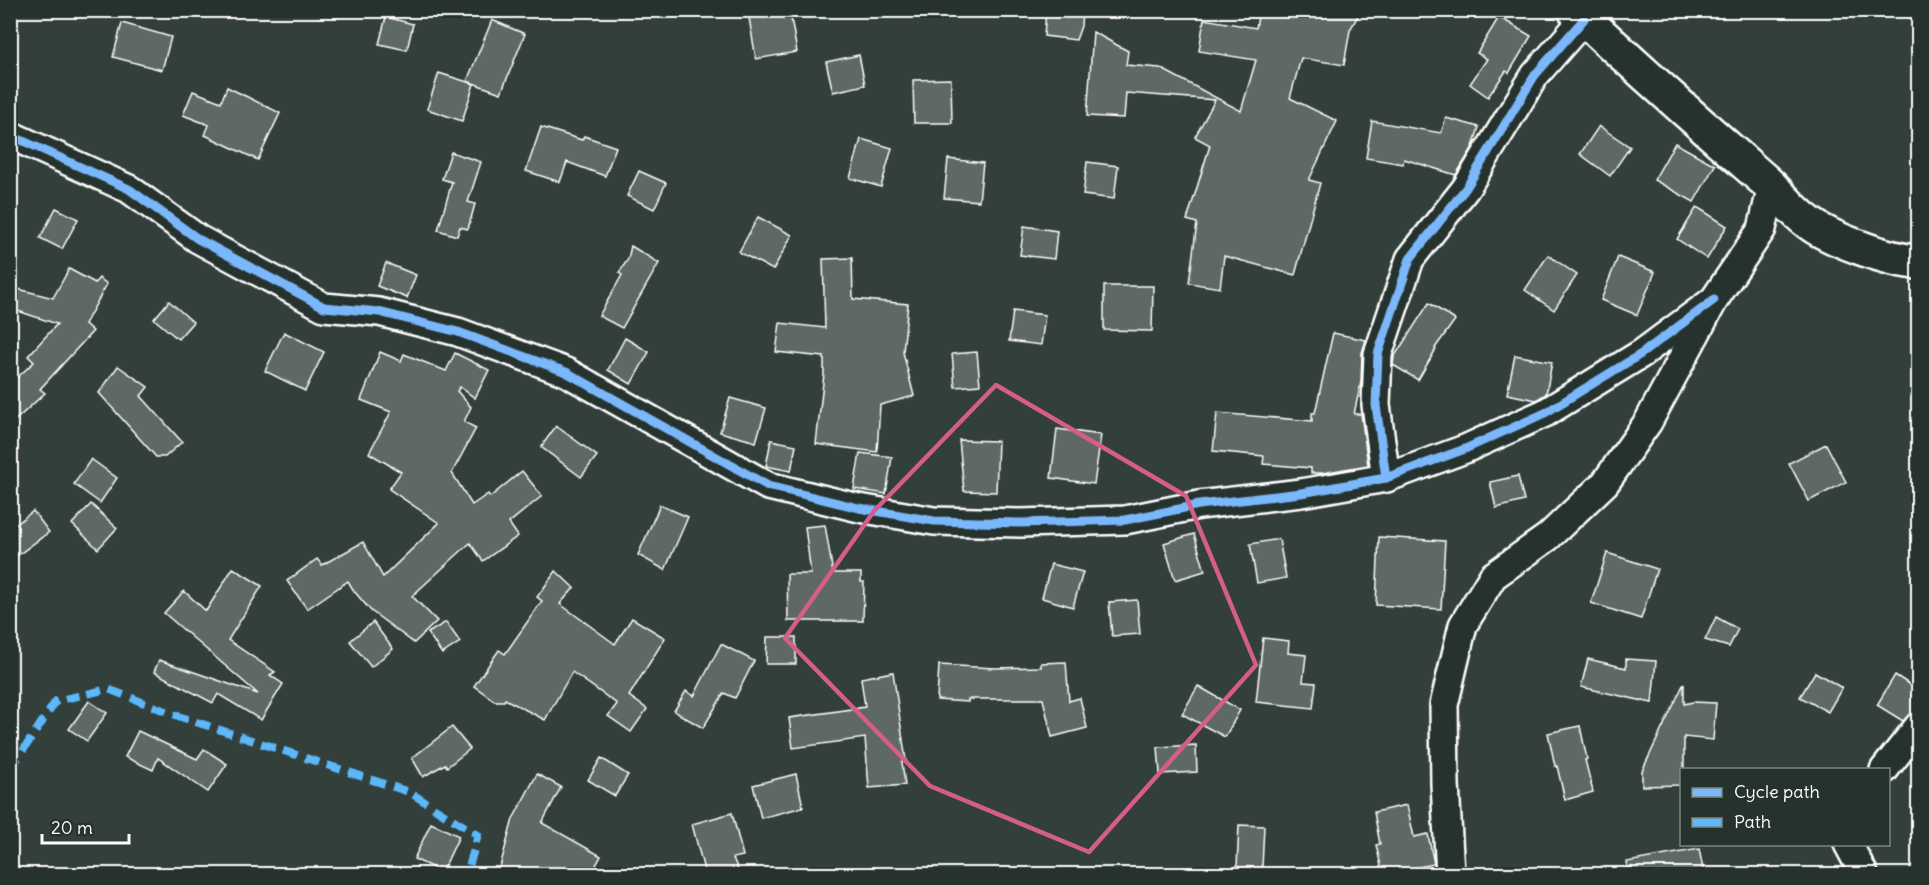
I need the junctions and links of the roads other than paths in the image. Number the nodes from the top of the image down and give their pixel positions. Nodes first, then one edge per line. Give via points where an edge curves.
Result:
1 (1579, 15) edge
2 (10, 135) edge
3 (1773, 186) junction
4 (1918, 262) edge
5 (1714, 300) junction
6 (1386, 478) junction
7 (1918, 727) edge
8 (1886, 768) edge
9 (1849, 846) edge
10 (1450, 874) edge
11 (1864, 874) edge

1 - 3 street
1 - 6 street via 1535,75 1466,188 1410,259 1378,354 1376,405
2 - 6 street via 129,189 198,239 324,307 379,312 458,332 566,372 768,486 934,521 1020,523 1125,520 1199,505
3 - 4 street via 1808,222 1834,238 1904,262
3 - 5 street via 1762,229
5 - 6 street via 1641,354 1545,413 1466,449
5 - 10 street via 1648,422 1605,483 1548,537 1494,576 1463,625 1444,705
7 - 8 street
9 - 11 street

